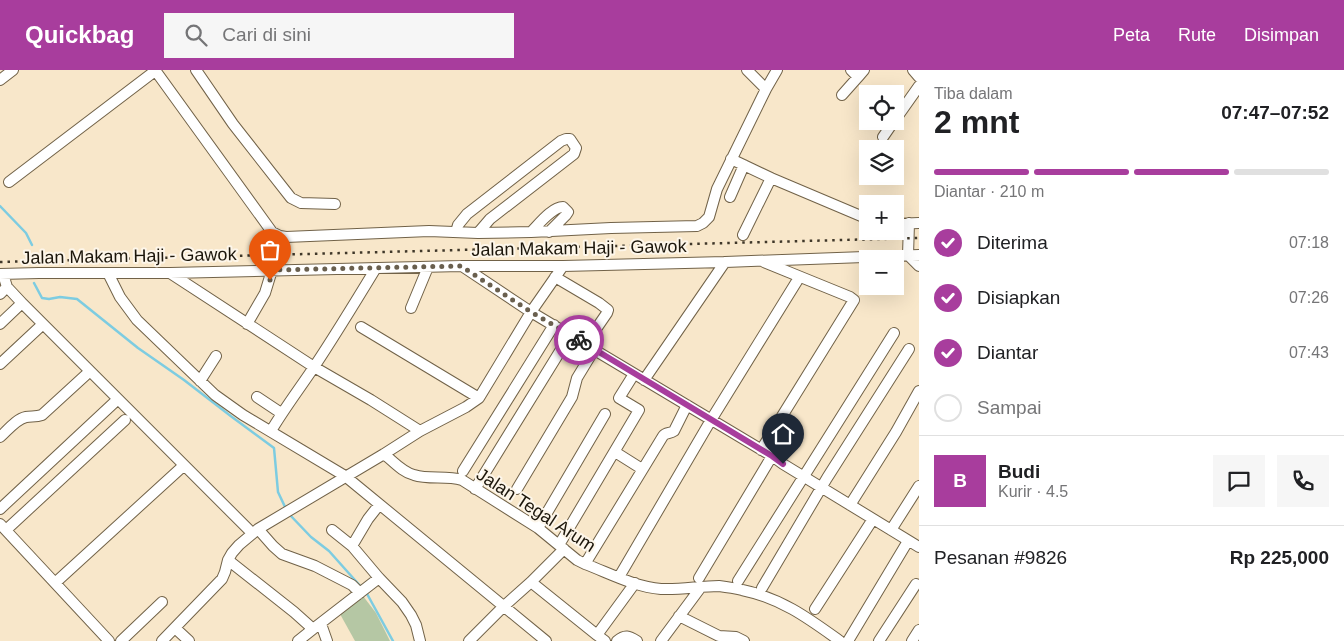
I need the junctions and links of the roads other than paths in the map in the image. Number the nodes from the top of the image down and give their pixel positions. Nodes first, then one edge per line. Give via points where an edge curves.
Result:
1 (14, 70) edge
2 (155, 70) edge
3 (196, 70) edge
4 (747, 70) edge
5 (777, 70) edge
6 (913, 70) edge
7 (858, 72) edge
8 (919, 77) edge
9 (0, 80) edge
10 (919, 86) edge
11 (766, 89) junction
12 (842, 95) dead end
13 (904, 106) edge
14 (888, 130) edge
15 (883, 137) dead end
16 (731, 159) junction
17 (744, 165) junction
18 (771, 178) junction
19 (9, 182) dead end
20 (730, 197) dead end
21 (335, 204) dead end
22 (859, 215) edge
23 (914, 223) edge
24 (456, 232) junction
25 (532, 232) junction
26 (549, 232) junction
27 (478, 233) junction
28 (743, 235) dead end
29 (908, 255) junction
30 (919, 255) edge
31 (760, 261) junction
32 (724, 262) junction
33 (461, 266) junction
34 (563, 266) junction
35 (919, 266) edge
36 (428, 267) junction
37 (376, 268) junction
38 (272, 270) junction
39 (108, 273) junction
40 (170, 273) junction
41 (1, 274) edge
42 (555, 278) junction
43 (797, 281) dead end
44 (4, 290) edge
45 (22, 303) junction
46 (411, 308) dead end
47 (531, 312) junction
48 (0, 324) edge
49 (43, 324) junction
50 (247, 324) junction
51 (554, 325) junction
52 (361, 327) dead end
53 (894, 332) dead end
54 (570, 335) junction
55 (590, 347) junction
56 (909, 349) dead end
57 (216, 356) dead end
58 (0, 364) edge
59 (314, 367) junction
60 (89, 372) dead end
61 (634, 374) junction
62 (644, 380) junction
63 (200, 381) junction
64 (919, 392) edge
65 (257, 397) dead end
66 (479, 398) junction
67 (118, 399) junction
68 (687, 405) junction
69 (282, 413) junction
70 (606, 414) dead end
71 (125, 420) dead end
72 (711, 420) junction
73 (271, 431) junction
74 (420, 431) junction
75 (0, 437) edge
76 (761, 450) junction
77 (615, 452) junction
78 (384, 454) junction
79 (772, 456) junction
80 (181, 468) dead end
81 (642, 470) junction
82 (463, 471) dead end
83 (345, 476) junction
84 (804, 477) junction
85 (919, 486) edge
86 (822, 488) junction
87 (475, 489) junction
88 (517, 489) dead end
89 (379, 505) junction
90 (850, 505) junction
91 (0, 509) edge
92 (873, 519) junction
93 (3, 527) edge
94 (538, 528) junction
95 (332, 530) dead end
96 (891, 530) junction
97 (255, 531) junction
98 (908, 541) junction
99 (352, 546) junction
100 (562, 547) junction
101 (919, 547) edge
102 (228, 560) junction
103 (585, 564) junction
104 (619, 577) junction
105 (379, 578) junction
106 (738, 581) dead end
107 (532, 582) junction
108 (55, 583) junction
109 (635, 583) junction
110 (700, 583) junction
111 (916, 584) dead end
112 (762, 588) dead end
113 (363, 591) junction
114 (162, 602) dead end
115 (503, 607) junction
116 (815, 608) dead end
117 (679, 616) junction
118 (317, 627) junction
119 (175, 628) junction
120 (919, 630) edge
121 (601, 638) edge
122 (109, 641) edge
123 (121, 641) edge
124 (162, 641) edge
125 (189, 641) edge
126 (298, 641) edge
127 (327, 641) edge
128 (420, 641) edge
129 (468, 641) edge
130 (546, 641) edge
131 (617, 641) edge
132 (637, 641) edge
133 (662, 641) edge
134 (744, 641) edge
135 (840, 641) edge
136 (848, 641) edge
137 (879, 641) edge
138 (912, 641) edge

1 - 9 street
2 - 19 street
2 - 24 street via 275,234 286,237
3 - 21 street via 291,198 301,203
4 - 11 street
5 - 11 street
6 - 8 street
7 - 12 street
10 - 13 street
11 - 16 street
14 - 15 street
16 - 17 street
16 - 26 street via 709,217 697,226
17 - 18 street
17 - 20 street
18 - 22 street
18 - 28 street
23 - 29 street
24 - 27 street
24 - 27 street via 467,214 561,141 570,140 576,148 574,154 490,219
25 - 26 street
25 - 26 street via 554,209 563,207 568,212
25 - 27 street
29 - 30 street, Jalan Makam Haji - Gawok
29 - 31 street, Jalan Makam Haji - Gawok
29 - 35 street
31 - 32 street, Jalan Makam Haji - Gawok
31 - 76 street via 854,299
32 - 34 street, Jalan Makam Haji - Gawok
32 - 62 street
33 - 34 street, Jalan Makam Haji - Gawok
33 - 36 street, Jalan Makam Haji - Gawok
33 - 47 street
34 - 42 street
36 - 37 street, Jalan Makam Haji - Gawok
36 - 46 street
37 - 38 street, Jalan Makam Haji - Gawok
37 - 59 street
38 - 40 street, Jalan Makam Haji - Gawok
38 - 50 street via 265,293
39 - 40 street, Jalan Makam Haji - Gawok
39 - 41 street, Jalan Makam Haji - Gawok
39 - 63 street via 137,320
40 - 50 street
41 - 44 street
42 - 47 street
42 - 55 street via 608,310
43 - 72 street
44 - 45 street
45 - 48 street
45 - 49 street
47 - 51 street
47 - 66 street
49 - 58 street
49 - 67 street
50 - 59 street
51 - 54 street
51 - 82 street
52 - 66 street
53 - 84 street
54 - 55 street
54 - 87 street
55 - 61 street
55 - 88 street via 572,397
56 - 86 street
57 - 63 street
59 - 69 street
59 - 74 street
60 - 75 street via 42,415 25,417
61 - 62 street
61 - 77 street via 619,398 639,410
62 - 68 street
63 - 73 street via 228,406
64 - 90 street
65 - 69 street
66 - 74 street
67 - 91 street
67 - 97 street
68 - 72 street
68 - 81 street via 674,431 664,435
69 - 73 street
70 - 94 street
71 - 93 street
72 - 76 street
72 - 104 street
73 - 83 street
74 - 78 street
76 - 79 street
77 - 81 street
77 - 100 street
78 - 83 street
78 - 87 street, Jalan Tegal Arum via 411,474 459,479
79 - 84 street
79 - 110 street
80 - 108 street
81 - 103 street
83 - 89 street
83 - 97 street
84 - 86 street
84 - 106 street
85 - 96 street
86 - 90 street
86 - 112 street
87 - 94 street, Jalan Tegal Arum
89 - 99 street
89 - 115 street
90 - 92 street
92 - 96 street
92 - 116 street
93 - 108 street
94 - 100 street, Jalan Tegal Arum
95 - 99 street
96 - 98 street
97 - 102 street
97 - 113 street via 282,554
98 - 101 street
98 - 136 street
99 - 105 street
100 - 103 street, Jalan Tegal Arum
100 - 107 street
102 - 118 street
102 - 119 street via 222,579
103 - 104 street, Jalan Tegal Arum
104 - 109 street, Jalan Tegal Arum
105 - 113 street
105 - 128 street via 407,609
107 - 115 street
107 - 121 street
108 - 122 street
109 - 110 street, Jalan Tegal Arum via 662,589 679,589
109 - 121 street
110 - 117 street
110 - 135 street, Jalan Tegal Arum via 744,590 776,600
111 - 137 street
113 - 118 street
114 - 123 street
115 - 129 street
115 - 130 street
117 - 133 street
117 - 134 street via 719,636
118 - 126 street
118 - 127 street
119 - 124 street
119 - 125 street
120 - 138 street
131 - 132 street via 626,635

